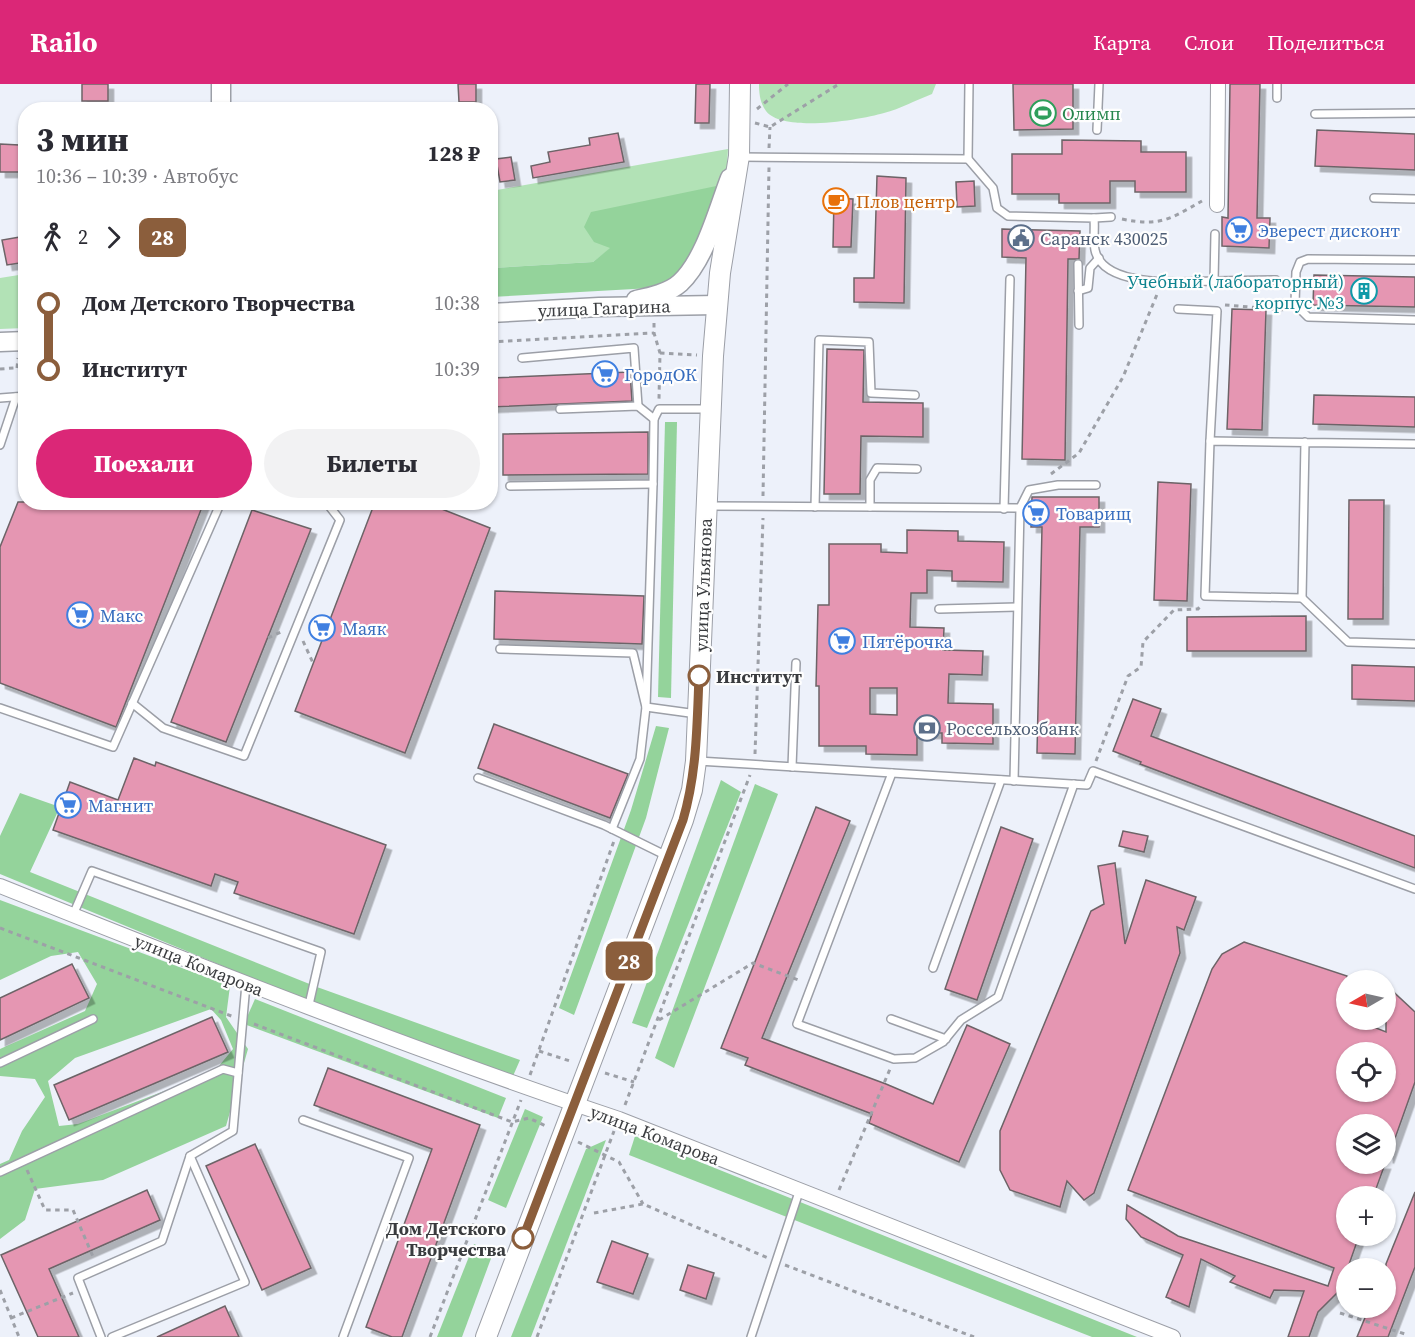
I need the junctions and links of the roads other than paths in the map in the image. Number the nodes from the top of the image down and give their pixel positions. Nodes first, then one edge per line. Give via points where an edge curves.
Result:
1 (221, 84) edge
2 (740, 84) edge
3 (969, 84) edge
4 (1099, 84) edge
5 (1218, 84) edge
6 (1277, 84) edge
7 (1277, 98) dead end
8 (221, 102) edge
9 (1415, 113) edge
10 (1315, 114) dead end
11 (1097, 130) dead end
12 (739, 149) junction
13 (968, 159) junction
14 (1374, 198) dead end
15 (1217, 199) road end
16 (1415, 199) edge
17 (1111, 217) road end
18 (1094, 218) junction
19 (1215, 234) dead end
20 (1099, 258) junction
21 (1415, 260) edge
22 (1078, 264) dead end
23 (1010, 279) dead end
24 (1276, 280) dead end
25 (1214, 281) junction
26 (1078, 291) junction
27 (717, 305) junction
28 (599, 307) junction
29 (1178, 309) dead end
30 (498, 313) edge
31 (1415, 320) edge
32 (1078, 325) dead end
33 (18, 341) edge
34 (0, 342) edge
35 (522, 358) dead end
36 (915, 394) dead end
37 (16, 397) joint
38 (0, 398) edge
39 (638, 406) junction
40 (560, 409) dead end
41 (711, 409) junction
42 (654, 418) junction
43 (1210, 441) junction
44 (1305, 442) junction
45 (1415, 444) edge
46 (0, 445) edge
47 (917, 469) dead end
48 (653, 484) junction
49 (1096, 485) dead end
50 (510, 486) dead end
51 (707, 506) junction
52 (814, 507) junction
53 (870, 507) junction
54 (1005, 508) junction
55 (1020, 508) junction
56 (217, 510) edge
57 (332, 510) edge
58 (1302, 598) junction
59 (1017, 607) junction
60 (939, 609) dead end
61 (1415, 644) edge
62 (500, 649) dead end
63 (796, 663) dead end
64 (132, 703) junction
65 (646, 707) junction
66 (0, 708) edge
67 (698, 715) junction
68 (696, 761) junction
69 (792, 767) junction
70 (892, 773) junction
71 (478, 778) dead end
72 (1001, 780) junction
73 (1014, 780) junction
74 (1074, 784) junction
75 (615, 830) junction
76 (669, 857) junction
77 (0, 886) edge
78 (1415, 889) edge
79 (73, 915) junction
80 (933, 968) dead end
81 (246, 984) junction
82 (308, 1009) junction
83 (93, 1019) dead end
84 (891, 1019) dead end
85 (946, 1039) junction
86 (0, 1063) edge
87 (238, 1073) junction
88 (574, 1104) junction
89 (303, 1120) dead end
90 (189, 1156) junction
91 (0, 1172) edge
92 (799, 1192) junction
93 (101, 1337) edge
94 (112, 1337) edge
95 (344, 1337) edge
96 (486, 1337) edge
97 (750, 1337) edge
98 (1173, 1337) edge

1 - 8 street
2 - 12 main road, улица Ульянова
3 - 13 lane
4 - 11 lane
5 - 15 street
6 - 7 lane
9 - 10 lane
12 - 13 lane via 769,159
12 - 27 main road, улица Ульянова
12 - 28 street via 709,233 692,269 679,284 644,298
13 - 18 lane via 993,188 997,208 1008,216
14 - 16 lane
17 - 18 lane
18 - 20 lane via 1095,252
19 - 25 lane
20 - 25 lane via 1106,268 1122,277 1162,282
20 - 26 lane via 1090,268 1088,288
21 - 31 lane via 1308,259 1300,262 1296,272 1295,304 1308,317
22 - 26 lane
23 - 54 lane
24 - 25 lane
26 - 32 lane
27 - 28 street, улица Гагарина
27 - 41 main road, улица Ульянова
28 - 30 street, улица Гагарина
29 - 43 lane via 1217,311
33 - 34 street
35 - 39 lane via 634,348
36 - 52 lane via 871,393 868,342 819,340
37 - 38 lane
37 - 46 lane
39 - 40 lane
39 - 42 lane
41 - 42 lane via 659,409
41 - 51 main road, улица Ульянова
42 - 48 lane
43 - 44 lane
43 - 58 lane via 1205,596
44 - 45 lane
44 - 58 lane
47 - 53 lane via 877,468 870,480
48 - 50 lane
48 - 65 lane
49 - 55 lane via 1029,490
51 - 52 lane
51 - 67 main road, улица Ульянова
52 - 53 lane
53 - 54 lane
54 - 55 lane
55 - 59 lane
56 - 64 lane
57 - 64 lane via 340,520 244,756 163,728
58 - 61 lane via 1348,642
59 - 60 lane
59 - 73 lane
62 - 65 lane via 633,653
63 - 69 lane
64 - 66 lane via 113,747
65 - 67 lane
65 - 75 lane via 640,759
67 - 68 main road, улица Ульянова
68 - 69 lane
68 - 76 main road, улица Ульянова via 692,790
69 - 70 lane
70 - 72 lane
70 - 85 lane via 797,1024 894,1059 915,1058
71 - 75 lane
72 - 73 lane
72 - 80 lane
73 - 74 lane
74 - 78 lane via 1087,785 1093,771
74 - 85 lane via 998,997 961,1020
75 - 76 lane
76 - 88 main road, улица Ульянова
77 - 79 street, улица Комарова
79 - 81 street, улица Комарова
79 - 82 lane via 92,871 321,952
81 - 82 street, улица Комарова
81 - 87 lane
82 - 88 street, улица Комарова
83 - 86 lane
84 - 85 lane
87 - 90 lane via 233,1131
87 - 91 lane via 223,1069
88 - 92 street, улица Комарова
88 - 96 main road, улица Ульянова
89 - 95 lane via 409,1158
90 - 93 lane via 162,1241 78,1278
90 - 94 lane via 245,1282
92 - 97 lane
92 - 98 street, улица Комарова

